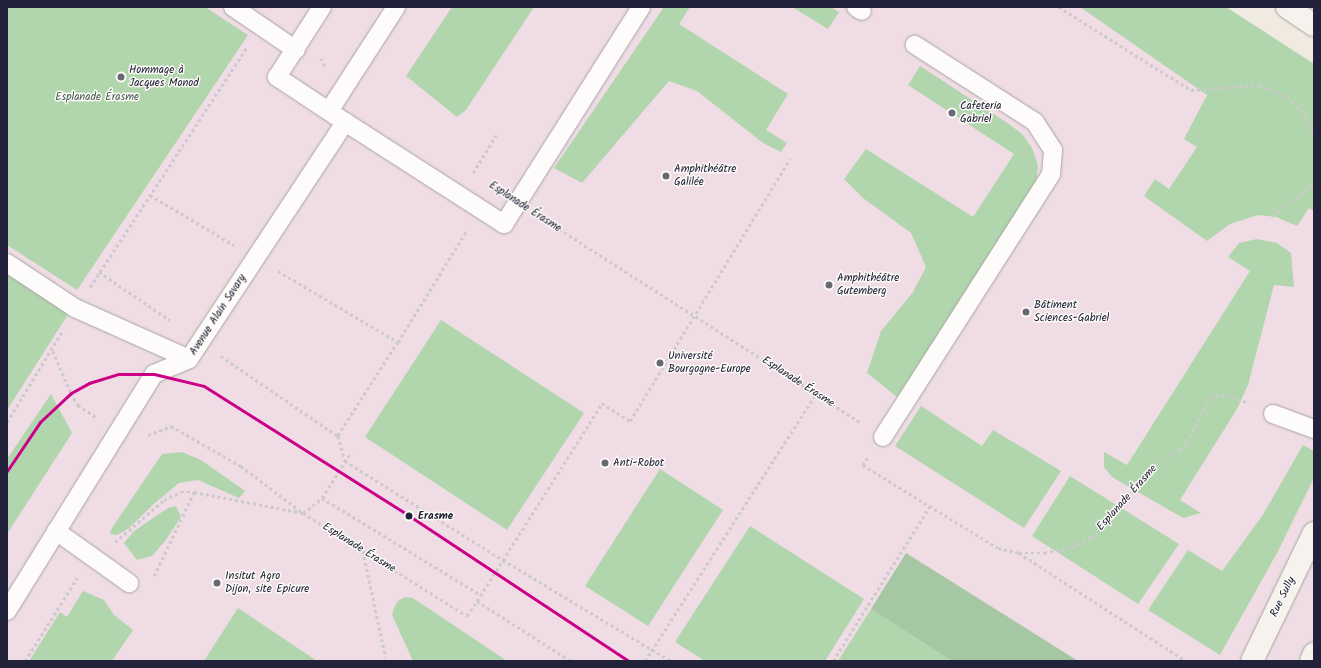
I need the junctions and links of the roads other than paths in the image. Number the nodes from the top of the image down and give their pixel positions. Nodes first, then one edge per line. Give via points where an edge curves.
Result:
1 (233, 7) edge
2 (322, 7) edge
3 (396, 7) edge
4 (641, 7) edge
5 (1287, 7) edge
6 (1314, 25) edge
7 (299, 45) junction
8 (915, 45) dead end
9 (329, 111) junction
10 (345, 122) junction
11 (7, 263) edge
12 (189, 359) junction
13 (1273, 414) road end
14 (1314, 429) edge
15 (883, 437) road end
16 (56, 531) junction
17 (1314, 533) edge
18 (129, 583) dead end
19 (7, 611) edge
20 (1314, 654) edge
21 (1252, 661) edge
22 (1311, 661) edge

1 - 7 lane
2 - 7 lane
3 - 9 lane
4 - 10 lane via 504,224
5 - 6 main road
7 - 9 lane via 277,77
8 - 15 lane via 1035,122 1053,150 1051,174
9 - 10 lane
10 - 12 lane, Avenue Alain Savary
11 - 12 lane via 76,308
12 - 16 lane, Avenue Alain Savary via 154,374
13 - 14 lane
16 - 18 lane
16 - 19 lane, Avenue Alain Savary
17 - 21 main road, Rue Sully
20 - 22 main road

